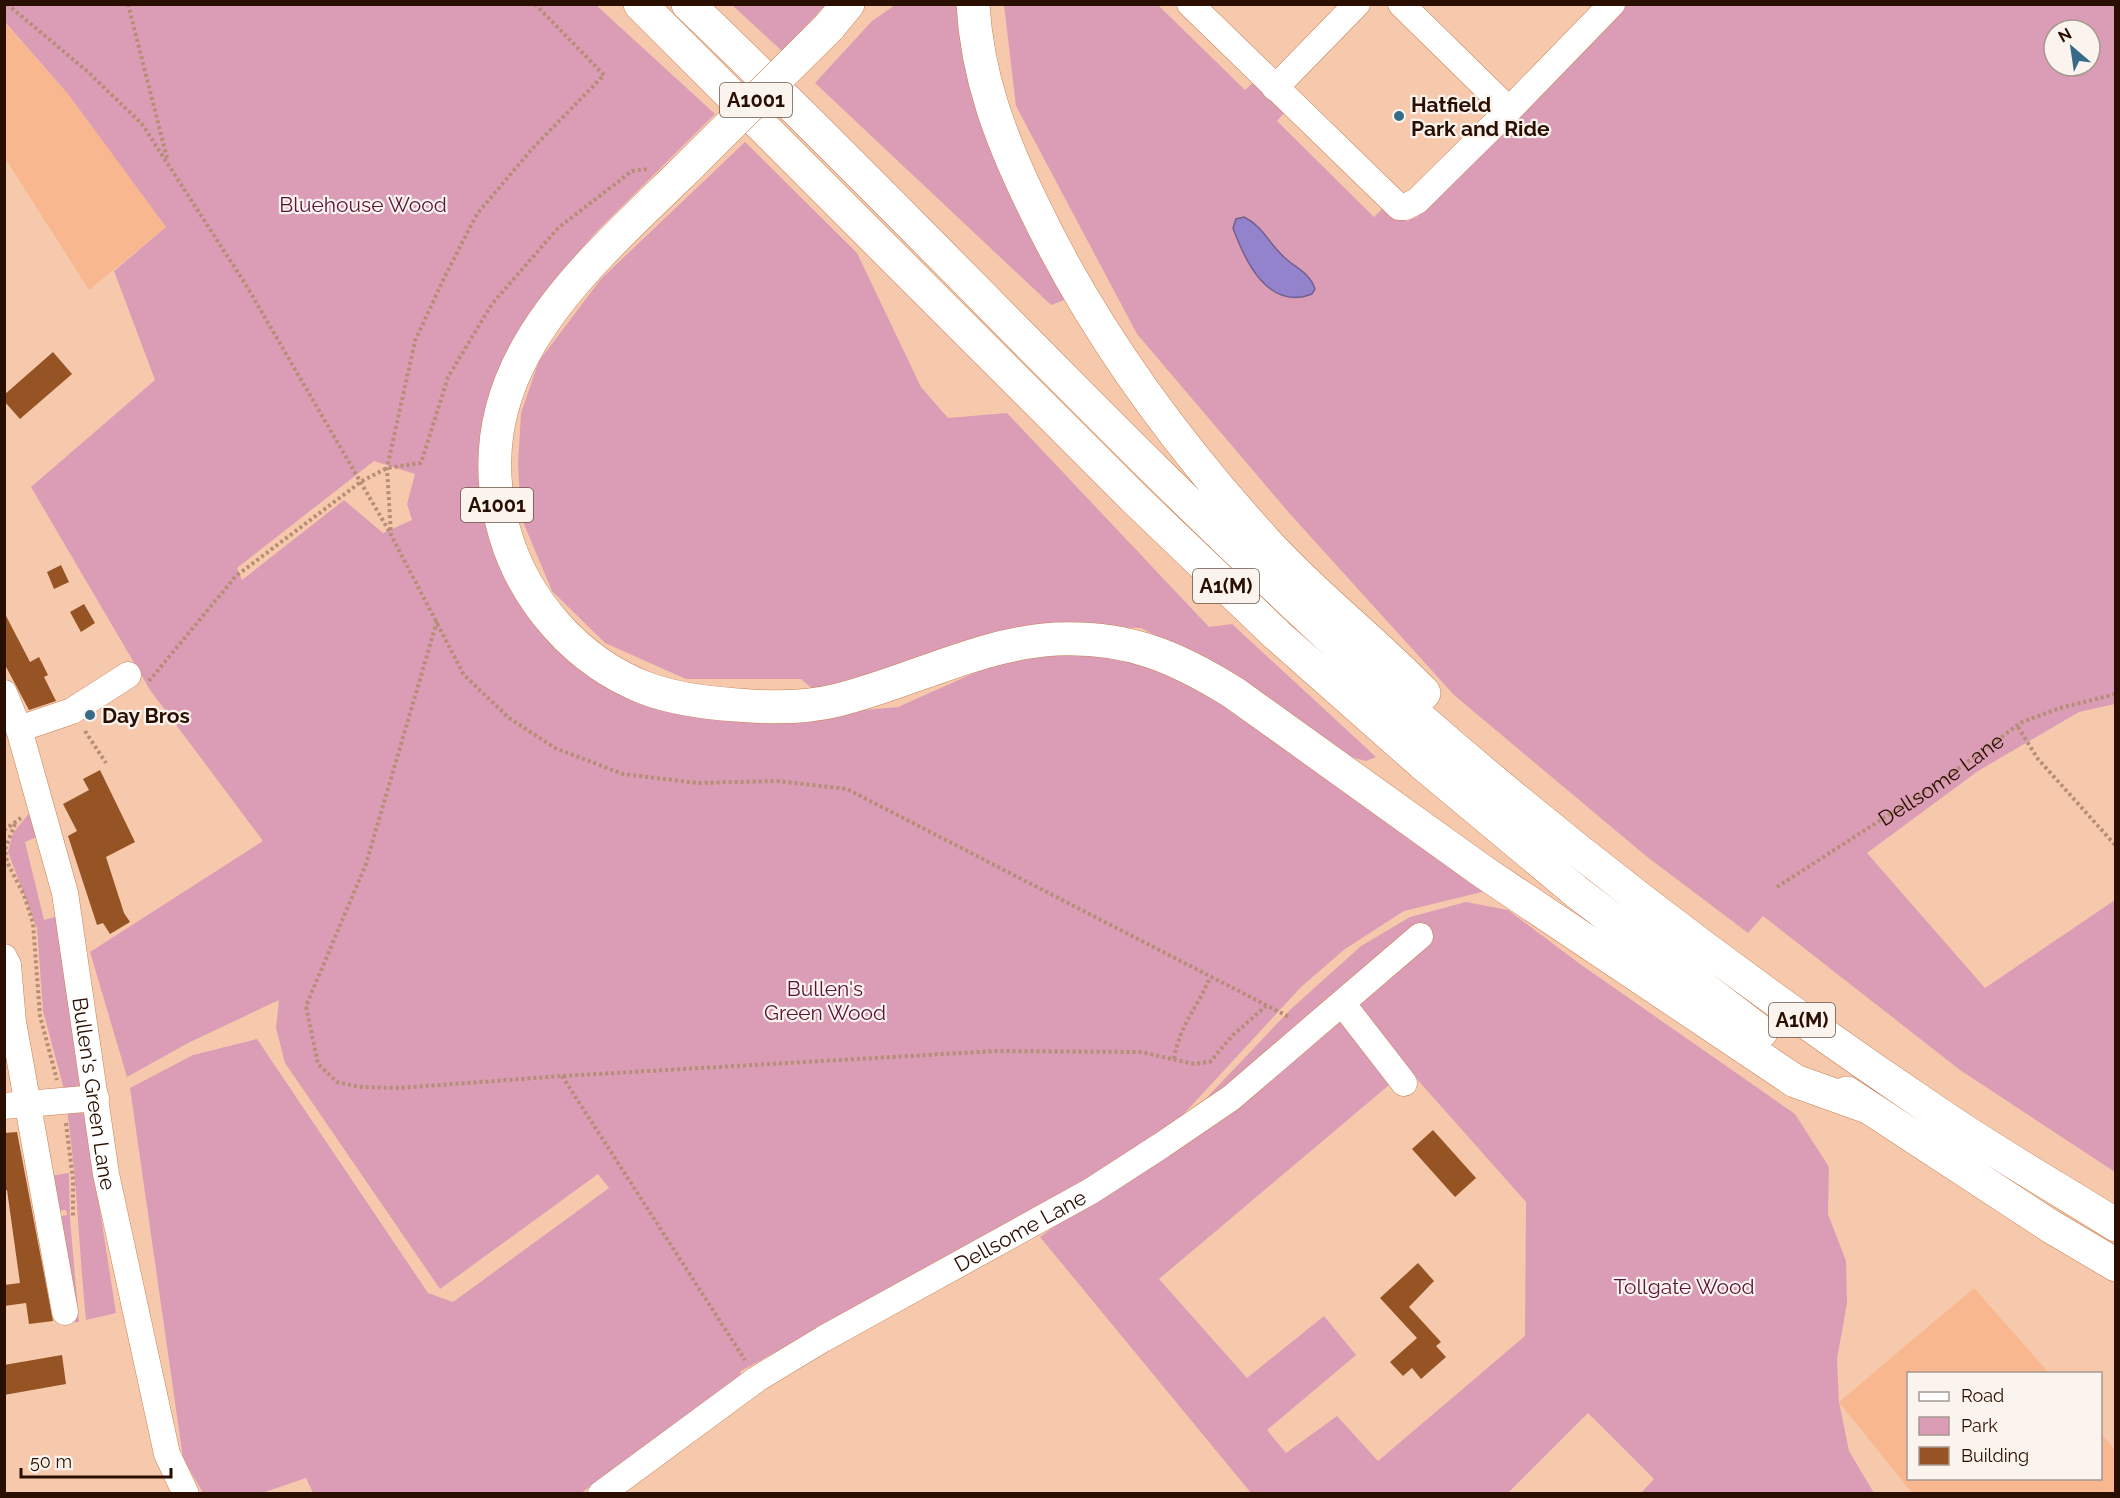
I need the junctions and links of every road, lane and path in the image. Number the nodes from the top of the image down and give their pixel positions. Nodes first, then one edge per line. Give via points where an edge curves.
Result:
1 (8, 4) edge
2 (128, 4) edge
3 (536, 4) edge
4 (640, 4) edge
5 (688, 4) edge
6 (973, 4) edge
7 (1190, 4) edge
8 (1357, 4) edge
9 (1401, 4) edge
10 (1612, 4) edge
11 (838, 16) edge
12 (1275, 88) junction
13 (1509, 110) junction
14 (169, 163) junction
15 (667, 170) junction
16 (387, 468) junction
17 (362, 481) junction
18 (391, 535) junction
19 (437, 620) junction
20 (138, 679) joint
21 (4, 693) edge
22 (2115, 694) edge
23 (796, 706) joint
24 (79, 721) junction
25 (94, 724) dead end
26 (2018, 727) junction
27 (20, 729) junction
28 (106, 763) dead end
29 (1506, 791) junction
30 (15, 824) dead end
31 (2115, 846) edge
32 (1777, 887) dead end
33 (1420, 936) dead end
34 (4, 957) edge
35 (1210, 977) junction
36 (1342, 1004) junction
37 (1266, 1006) junction
38 (1313, 1029) junction
39 (1174, 1059) junction
40 (562, 1076) junction
41 (57, 1080) dead end
42 (1404, 1083) dead end
43 (96, 1098) junction
44 (17, 1105) edge
45 (1865, 1106) junction
46 (65, 1120) dead end
47 (74, 1225) dead end
48 (2115, 1225) edge
49 (2115, 1265) edge
50 (65, 1312) dead end
51 (757, 1379) junction
52 (186, 1494) edge
53 (601, 1494) edge

1 - 14 path via 142,124
2 - 14 path
3 - 16 path via 604,75 531,150 477,214 415,340
4 - 45 highway, A1(M) via 1135,499 1277,635 1578,893 1709,995
5 - 29 highway, A1(M) via 1230,544 1352,658
6 - 29 highway, A1(M) via 985,87 1004,145 1056,255 1114,352 1191,453 1267,543 1423,692
7 - 12 street
8 - 12 street
9 - 13 street
10 - 13 street
11 - 15 highway, A1001, bridge
12 - 13 street via 1393,203 1405,207 1418,201
14 - 17 path
15 - 16 path via 632,171 558,228 492,304 448,377 421,463
15 - 23 highway, A1001 via 533,335 513,374 499,418 495,448 498,509 509,547 545,614 602,665 644,687 675,696 711,703
16 - 17 path
16 - 18 path
17 - 18 path
17 - 20 path via 236,576
18 - 19 path
19 - 35 path via 464,675 509,718 555,748 623,774 698,783 777,781 846,789
19 - 40 path via 366,864 306,1006 318,1064 336,1082 359,1087 399,1088
20 - 24 street
21 - 27 street, Bullen's Green Lane
22 - 26 path, Dellsome Lane via 2060,708
23 - 45 highway, A1(M) via 877,690 1020,643 1086,639 1158,652 1192,666 1234,693 1485,873 1795,1081
24 - 25 path
24 - 27 street
24 - 28 path
26 - 31 path via 2038,759
26 - 32 path, Dellsome Lane
27 - 43 street, Bullen's Green Lane via 65,893
29 - 48 highway, A1(M) via 1627,890 1760,990 1942,1116
30 - 41 path via 5,849 7,862 33,923 40,1017
33 - 36 street, Dellsome Lane
34 - 44 street via 8,965
35 - 37 path
35 - 39 path via 1187,1017
36 - 38 street, Dellsome Lane
36 - 42 street
37 - 38 path
37 - 39 path via 1210,1062 1194,1064
38 - 51 street, Dellsome Lane via 1231,1098 1091,1191
39 - 40 path via 1142,1052 996,1051
40 - 51 path
43 - 44 street
43 - 52 street, Bullen's Green Lane via 106,1174 167,1454
44 - 50 street
45 - 49 highway, A1(M)
46 - 47 path
51 - 53 street, Dellsome Lane

